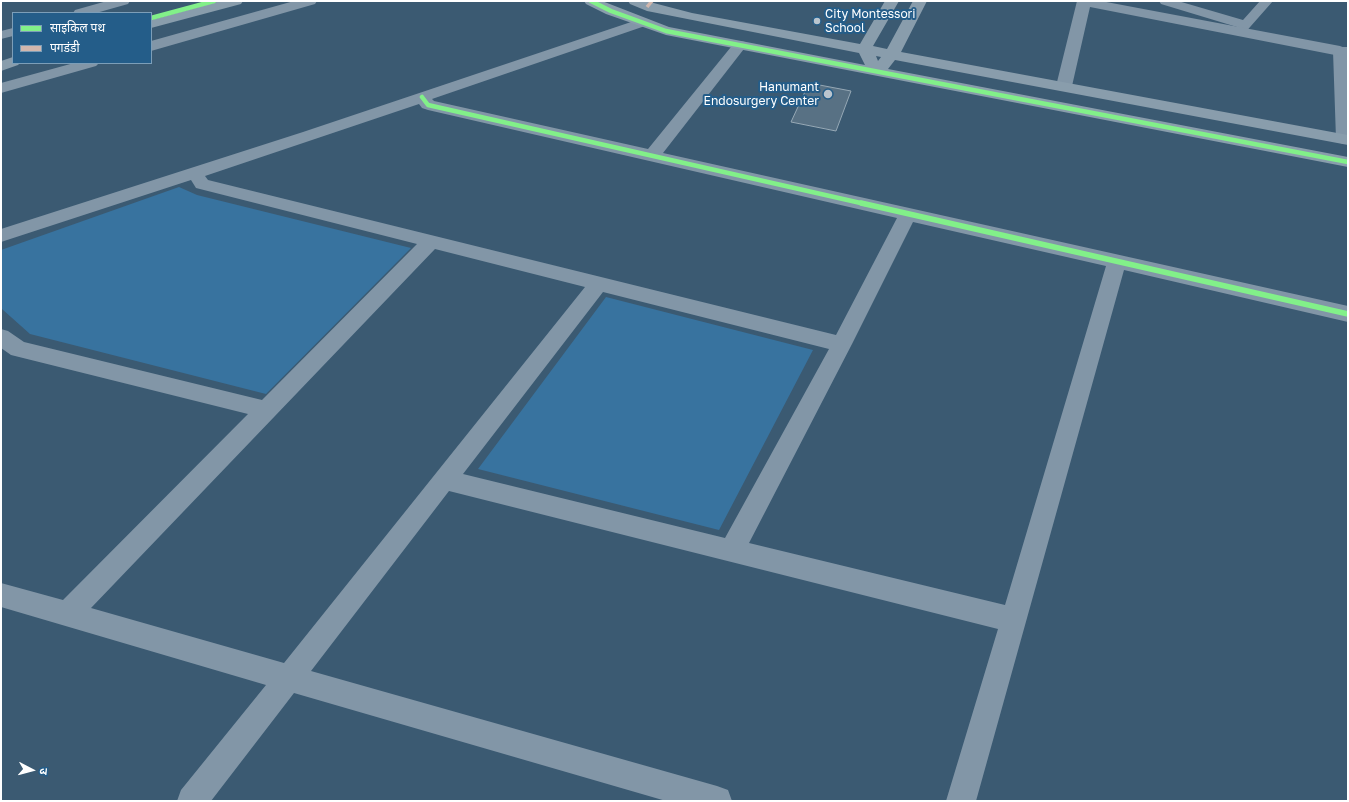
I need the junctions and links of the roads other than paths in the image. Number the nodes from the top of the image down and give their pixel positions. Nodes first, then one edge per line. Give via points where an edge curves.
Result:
1 (123, 1) edge
2 (193, 1) edge
3 (236, 1) edge
4 (310, 1) edge
5 (591, 1) edge
6 (635, 1) edge
7 (892, 1) edge
8 (920, 1) edge
9 (1084, 1) edge
10 (1165, 1) edge
11 (1267, 1) edge
12 (84, 12) edge
13 (152, 12) edge
14 (640, 23) junction
15 (152, 24) edge
16 (1242, 29) junction
17 (12, 32) edge
18 (1, 35) edge
19 (740, 45) junction
20 (152, 46) edge
21 (864, 49) junction
22 (12, 50) edge
23 (1344, 51) edge
24 (1, 54) edge
25 (892, 54) junction
26 (12, 62) edge
27 (87, 64) edge
28 (1, 66) edge
29 (876, 72) junction
30 (1064, 86) junction
31 (1, 88) edge
32 (422, 97) junction
33 (1346, 139) edge
34 (652, 156) junction
35 (1348, 162) edge
36 (195, 173) junction
37 (908, 214) junction
38 (1, 236) edge
39 (431, 242) junction
40 (1117, 262) junction
41 (599, 284) junction
42 (1348, 314) edge
43 (1, 337) edge
44 (842, 344) junction
45 (267, 410) junction
46 (445, 480) junction
47 (732, 550) junction
48 (1, 595) edge
49 (68, 614) junction
50 (1013, 620) junction
51 (289, 678) junction
52 (192, 801) edge
53 (717, 801) edge
54 (962, 801) edge

1 - 12 street
2 - 13 street
3 - 15 street
4 - 20 street
5 - 14 street
6 - 21 street via 647,7 692,17
7 - 21 street
8 - 25 street
9 - 16 street
9 - 30 street
10 - 16 lane
11 - 16 lane
14 - 19 street via 666,31
14 - 32 street
16 - 23 street
17 - 18 street
19 - 29 street
19 - 34 street
21 - 25 street
21 - 29 street
22 - 24 street
23 - 33 lane
25 - 29 street
25 - 30 street
26 - 28 street
27 - 31 street
29 - 35 street
30 - 33 street
32 - 34 street via 428,105
32 - 36 street
34 - 37 street
36 - 38 street
36 - 39 street via 202,184
37 - 40 street
37 - 44 street
39 - 41 street
39 - 45 street
40 - 42 street
40 - 50 street
41 - 44 street
41 - 46 street
43 - 45 street via 18,348
44 - 47 street
45 - 49 street
46 - 47 street
46 - 51 street
47 - 50 street
48 - 49 street
49 - 51 street
50 - 54 street
51 - 52 street
51 - 53 street

